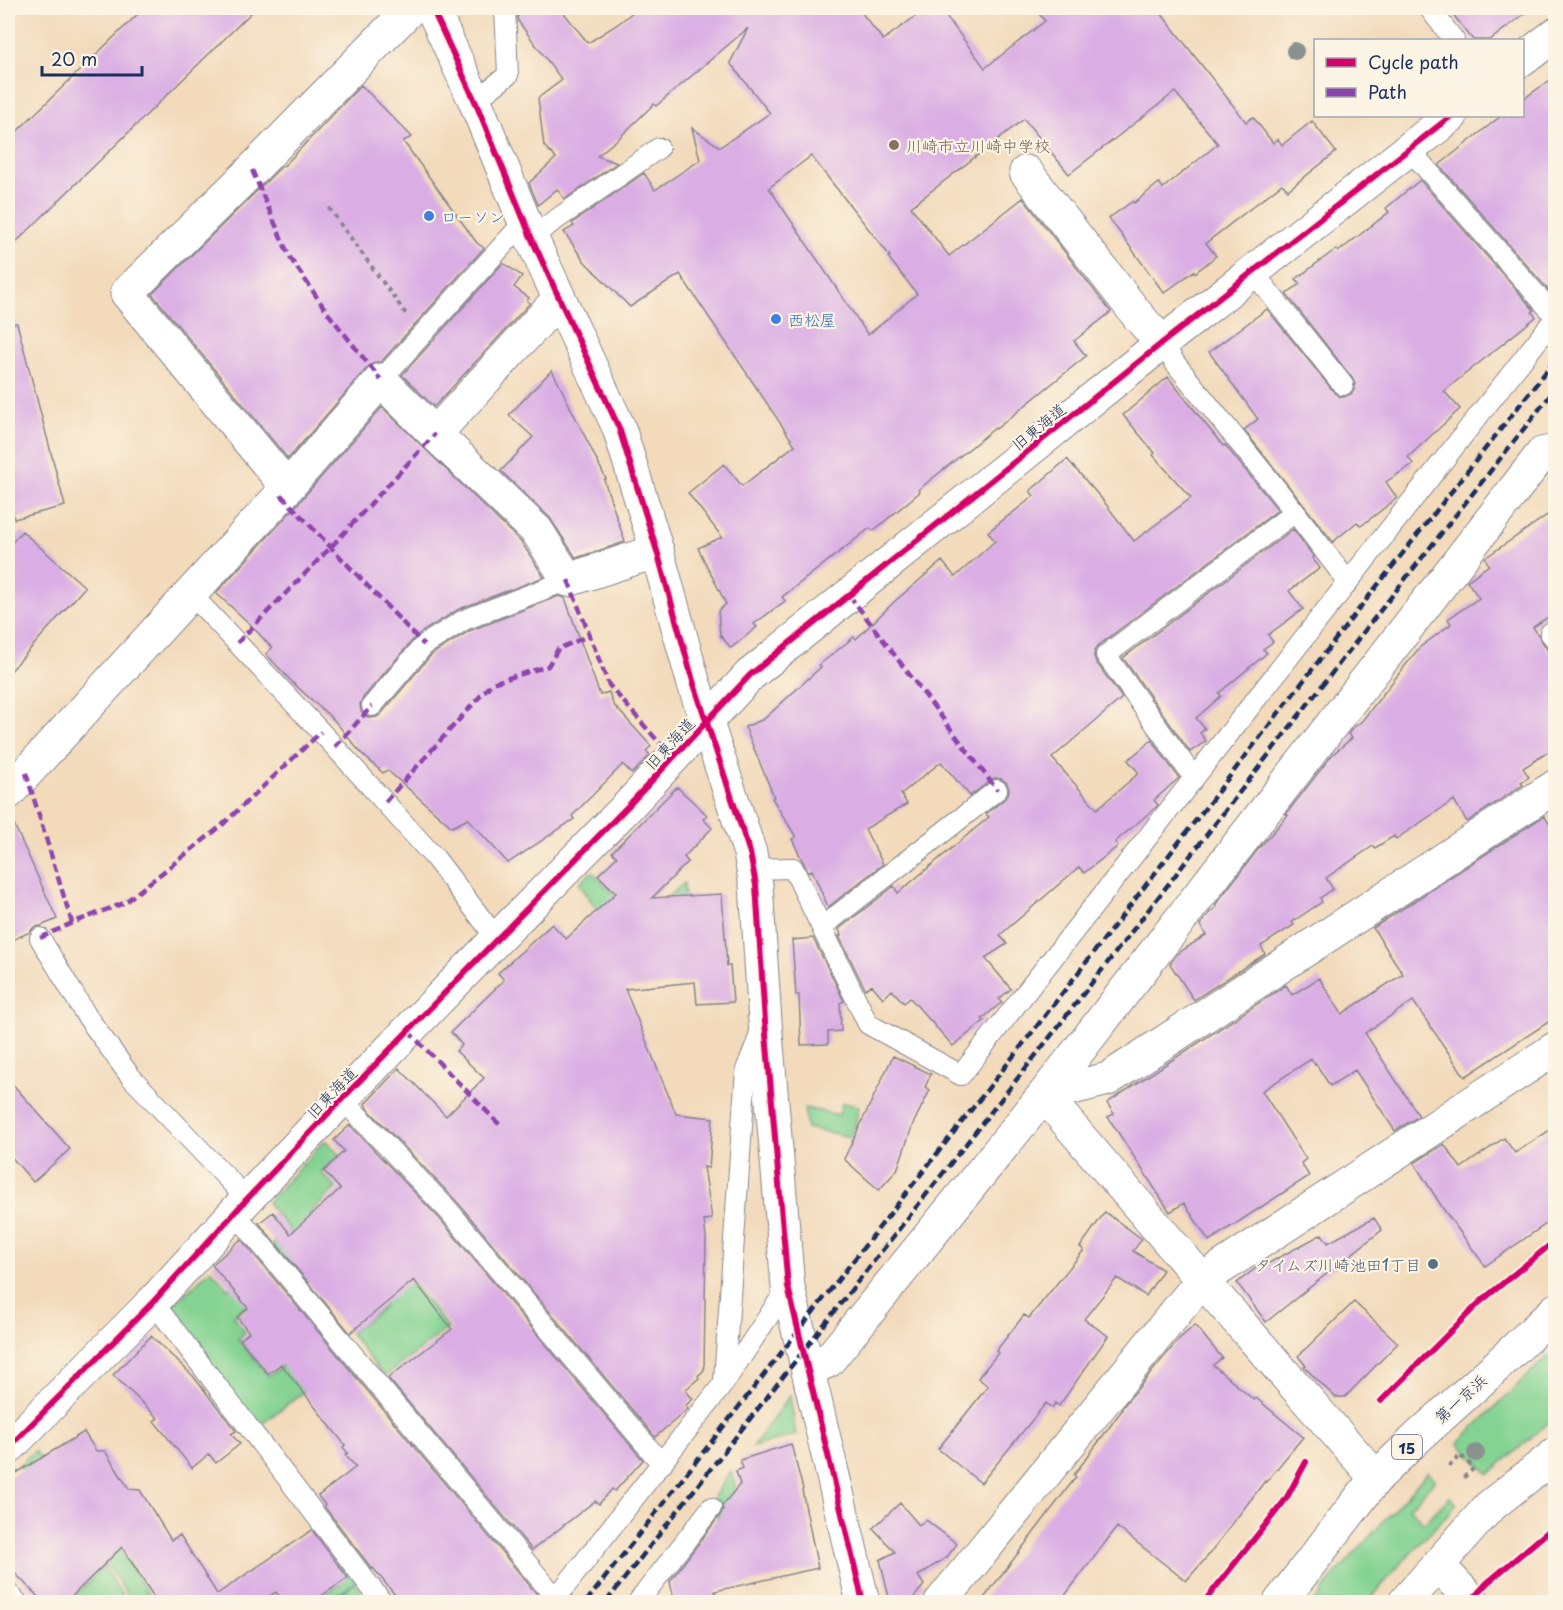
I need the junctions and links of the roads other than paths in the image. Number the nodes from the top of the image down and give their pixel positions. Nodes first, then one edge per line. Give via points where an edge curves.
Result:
1 (411, 8) edge
2 (432, 8) edge
3 (506, 8) edge
4 (1429, 8) edge
5 (1556, 34) edge
6 (1453, 39) edge
7 (1524, 58) edge
8 (475, 101) junction
9 (1450, 117) edge
10 (659, 148) dead end
11 (1409, 149) junction
12 (1026, 172) dead end
13 (528, 230) junction
14 (1253, 272) junction
15 (559, 299) junction
16 (1556, 317) edge
17 (1162, 343) junction
18 (381, 380) junction
19 (1343, 385) dead end
20 (435, 434) junction
21 (1556, 451) edge
22 (287, 487) junction
23 (1295, 512) junction
24 (657, 551) junction
25 (568, 580) junction
26 (1348, 582) junction
27 (190, 593) junction
28 (372, 706) dead end
29 (706, 724) junction
30 (1194, 778) junction
31 (1556, 786) edge
32 (997, 790) dead end
33 (8, 793) edge
34 (754, 869) junction
35 (822, 927) junction
36 (40, 938) dead end
37 (497, 939) junction
38 (765, 1022) junction
39 (1556, 1048) edge
40 (1044, 1095) junction
41 (342, 1099) junction
42 (241, 1206) junction
43 (1202, 1280) junction
44 (788, 1287) junction
45 (153, 1302) junction
46 (1556, 1310) edge
47 (808, 1370) junction
48 (724, 1383) junction
49 (8, 1446) edge
50 (1556, 1454) edge
51 (662, 1464) junction
52 (1376, 1478) junction
53 (711, 1508) dead end
54 (1438, 1565) junction
55 (8, 1593) edge
56 (555, 1600) edge
57 (17, 1602) edge
58 (382, 1602) edge
59 (638, 1602) edge
60 (863, 1602) edge
61 (941, 1602) edge
62 (1280, 1602) edge
63 (1405, 1602) edge
64 (1473, 1602) edge

1 - 22 main road via 127,293
2 - 8 main road
3 - 8 lane via 508,75
4 - 6 lane
5 - 7 main road
8 - 13 main road
9 - 11 main road, 旧東海道
10 - 13 lane
11 - 14 main road, 旧東海道
11 - 16 lane
12 - 17 main road
13 - 15 main road
13 - 18 lane
14 - 17 main road, 旧東海道
14 - 19 lane
15 - 20 main road
15 - 24 main road via 619,428
16 - 26 lane
17 - 23 lane
17 - 29 main road, 旧東海道 via 750,675
18 - 20 main road
18 - 22 main road
20 - 25 main road via 537,531
21 - 40 main road via 1542,454
22 - 27 main road
23 - 26 lane
23 - 30 lane via 1106,655
24 - 25 main road
24 - 29 main road
25 - 28 lane via 464,620 424,645
26 - 30 lane
27 - 33 main road
27 - 37 lane via 435,858
29 - 34 main road
29 - 37 main road, 旧東海道
30 - 35 lane via 961,1075 868,1024
31 - 40 main road via 1108,1079
32 - 35 lane
34 - 35 lane via 793,868
34 - 38 main road
36 - 42 lane via 86,1016 130,1076
37 - 41 main road, 旧東海道
38 - 44 main road
38 - 48 lane via 746,1070
39 - 43 main road
40 - 43 main road
40 - 47 main road via 828,1361
41 - 42 main road, 旧東海道
41 - 51 lane via 448,1211
42 - 45 main road, 旧東海道
42 - 56 lane
43 - 52 main road
43 - 61 main road
44 - 47 main road
44 - 48 lane
45 - 49 main road, 旧東海道
45 - 58 lane
46 - 52 main road, 第一京浜 / 15
47 - 60 main road
48 - 51 lane
50 - 54 main road via 1489,1508
51 - 56 lane
52 - 62 main road, 第一京浜 / 15
53 - 59 lane
54 - 63 main road
54 - 64 main road
55 - 57 lane

